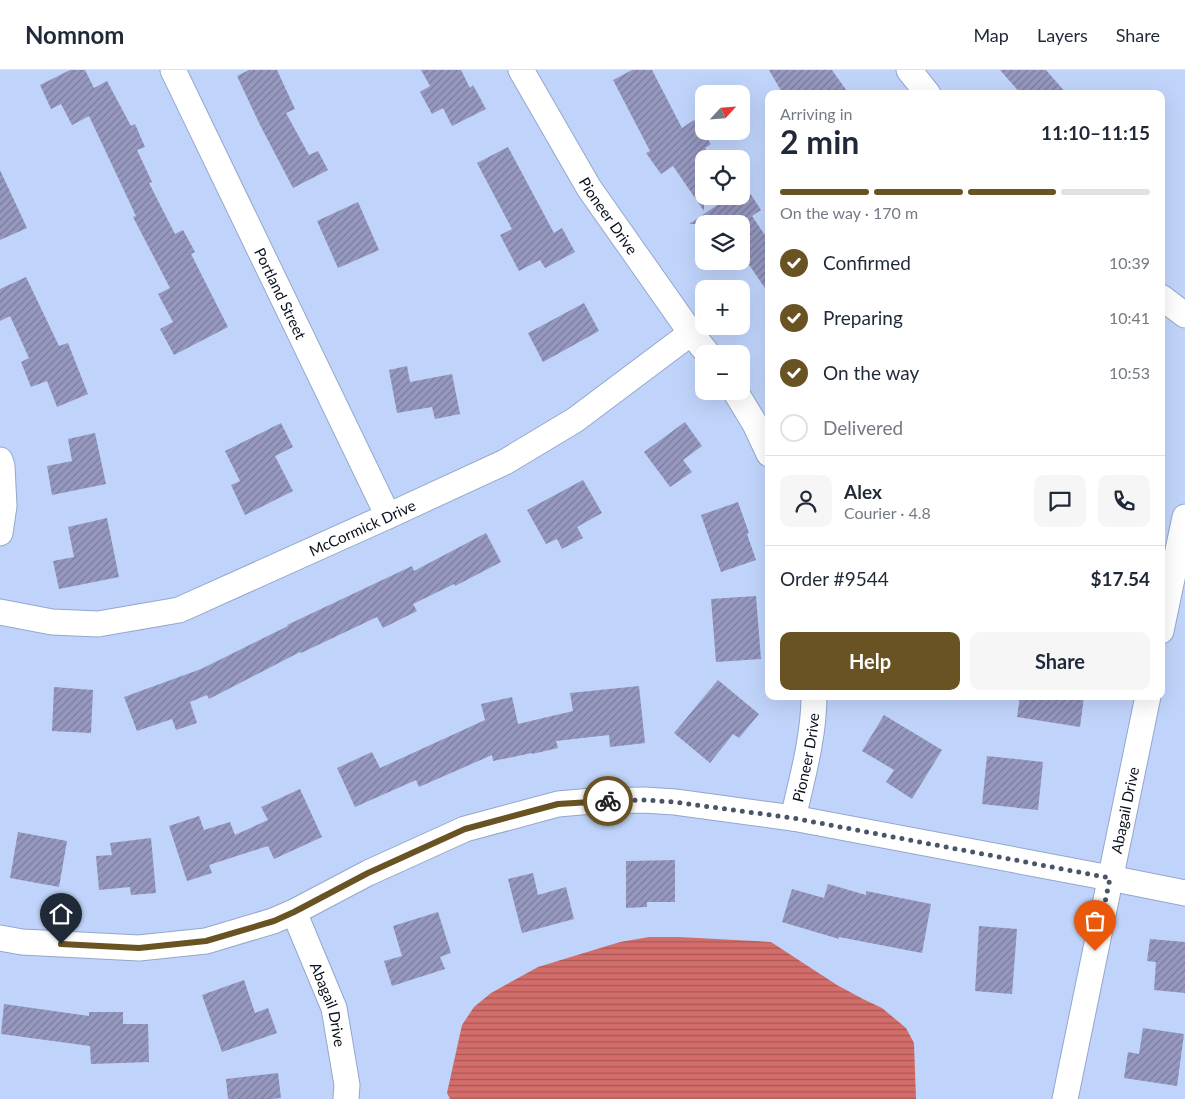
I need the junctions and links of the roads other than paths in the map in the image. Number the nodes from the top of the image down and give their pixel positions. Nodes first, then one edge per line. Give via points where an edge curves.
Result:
1 (173, 70) edge
2 (521, 70) edge
3 (909, 70) edge
4 (925, 90) edge
5 (1165, 300) edge
6 (1185, 315) edge
7 (691, 333) junction
8 (701, 345) edge
9 (740, 400) edge
10 (765, 445) edge
11 (0, 460) edge
12 (388, 516) junction
13 (1185, 517) edge
14 (0, 533) edge
15 (0, 612) edge
16 (1165, 612) edge
17 (814, 700) edge
18 (1147, 700) edge
19 (793, 818) junction
20 (1110, 878) junction
21 (1185, 893) edge
22 (294, 912) junction
23 (0, 938) edge
24 (346, 1099) edge
25 (1064, 1099) edge

1 - 12 street, Portland Street
2 - 7 street, Pioneer Drive via 589,188
3 - 4 street
5 - 6 street
7 - 8 street, Pioneer Drive
7 - 12 street, McCormick Drive via 575,420 505,462
9 - 10 street
11 - 14 street via 4,506
12 - 15 street, McCormick Drive via 179,610 98,624 52,622
13 - 16 street
17 - 19 street, Pioneer Drive via 807,758
18 - 20 street, Abagail Drive
19 - 20 street
19 - 22 street via 644,800 558,804 465,829 368,873
20 - 21 street
20 - 25 street, Abagail Drive
22 - 23 street via 206,941 139,948
22 - 24 street, Abagail Drive via 334,1008 347,1085

